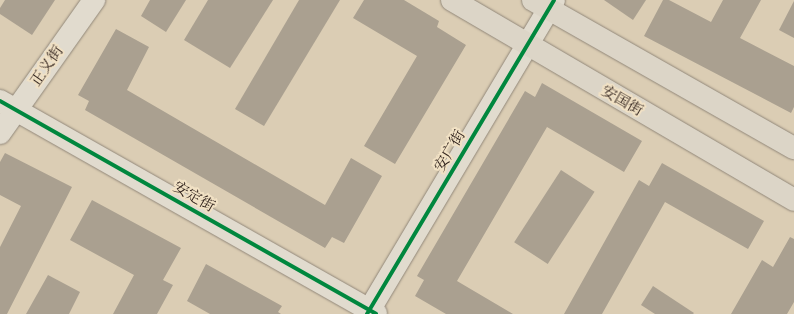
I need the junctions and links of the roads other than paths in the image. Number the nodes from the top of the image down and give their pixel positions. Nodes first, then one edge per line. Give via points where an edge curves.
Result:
1 (94, 0) edge
2 (452, 0) edge
3 (545, 3) edge
4 (527, 45) junction
5 (8, 106) edge
6 (0, 133) edge
7 (794, 148) edge
8 (794, 200) edge
9 (371, 313) edge

1 - 5 street, 正义街
2 - 4 main road, 安国街
3 - 4 street, 安广街
3 - 7 main road
4 - 8 main road, 安国街
4 - 9 street, 安广街
5 - 6 street, 正义街
5 - 9 street, 安定街

